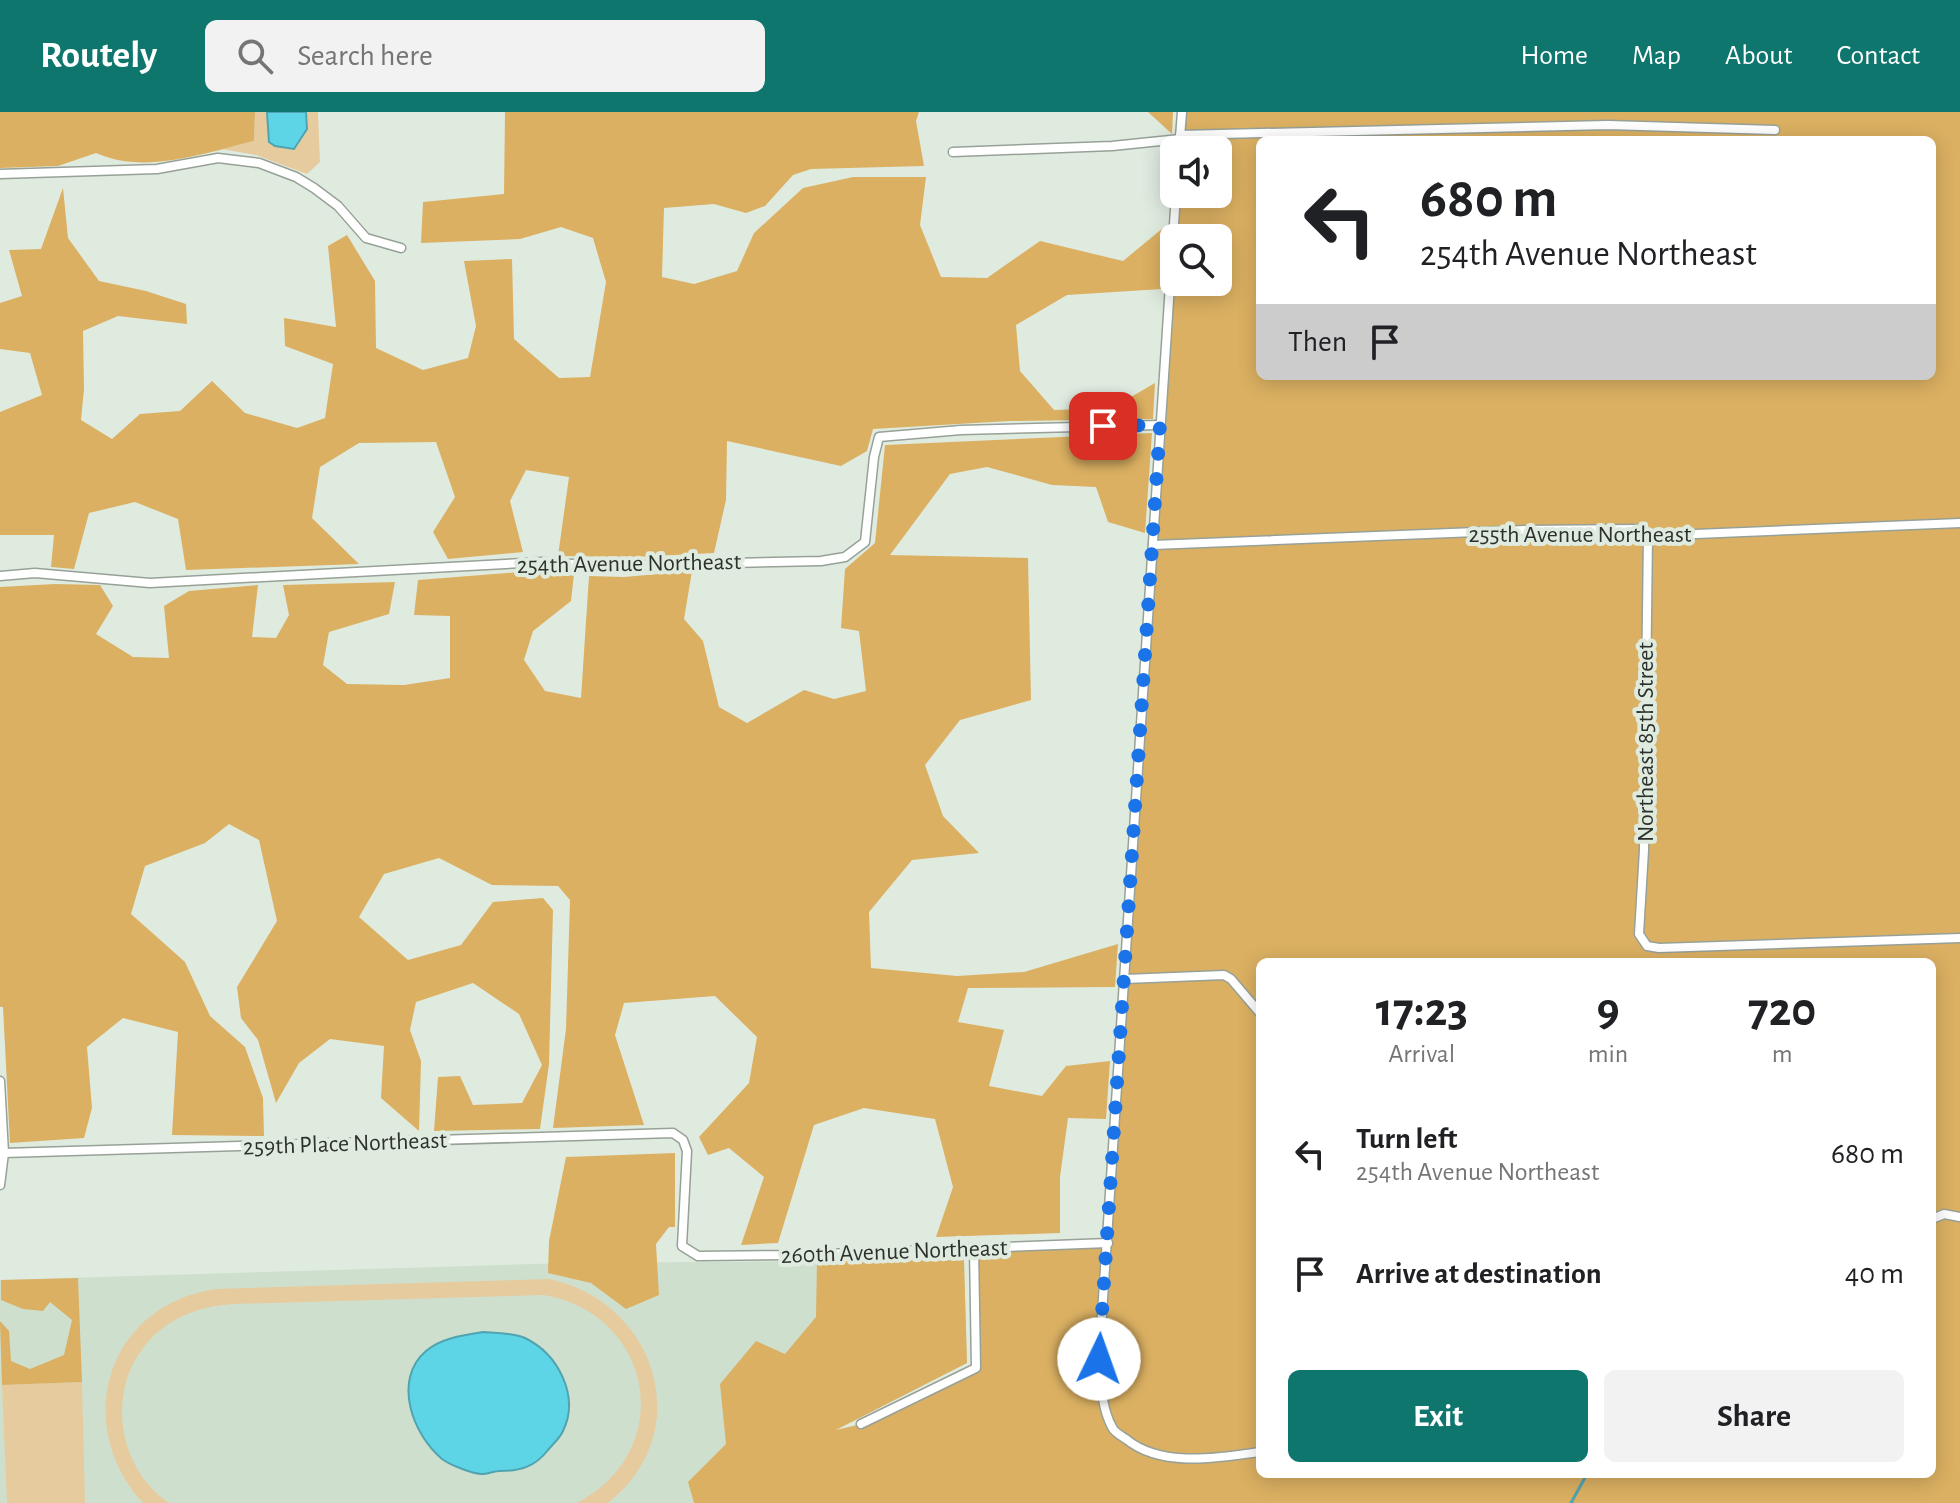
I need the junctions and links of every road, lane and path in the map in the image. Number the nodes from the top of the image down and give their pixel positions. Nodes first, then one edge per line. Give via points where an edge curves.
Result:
1 (1182, 112) edge
2 (1775, 130) dead end
3 (1180, 136) edge
4 (1216, 136) edge
5 (1160, 140) edge
6 (953, 152) dead end
7 (0, 174) edge
8 (1175, 208) edge
9 (401, 248) dead end
10 (1160, 425) junction
11 (1960, 523) edge
12 (1648, 536) junction
13 (1153, 545) junction
14 (0, 576) edge
15 (1960, 938) edge
16 (1125, 979) junction
17 (1256, 1008) edge
18 (0, 1081) edge
19 (4, 1153) junction
20 (0, 1185) edge
21 (1936, 1217) edge
22 (1960, 1217) edge
23 (1108, 1243) junction
24 (682, 1246) joint
25 (974, 1248) junction
26 (861, 1424) dead end
27 (1256, 1453) edge

1 - 3 street
2 - 4 street via 1608,125
5 - 6 street
7 - 9 street via 157,169 218,158 259,163 314,188 366,238
8 - 10 street
10 - 13 street
10 - 14 street, 254th Avenue Northeast via 879,437 865,542 845,557 821,561 603,566 541,562 150,583 35,573
11 - 12 street, 255th Avenue Northeast
12 - 13 street, 255th Avenue Northeast via 1641,529 1526,530
12 - 15 street, Northeast 85th Street via 1639,934 1647,946
13 - 16 street
16 - 17 street via 1224,975
16 - 23 street
18 - 19 street
19 - 20 street
19 - 24 street, 259th Place Northeast via 673,1133 687,1151
21 - 22 street
23 - 25 street, 260th Avenue Northeast
23 - 27 street via 1099,1359 1112,1429 1134,1447 1169,1457
24 - 25 street, 260th Avenue Northeast via 698,1256
25 - 26 street via 976,1368

